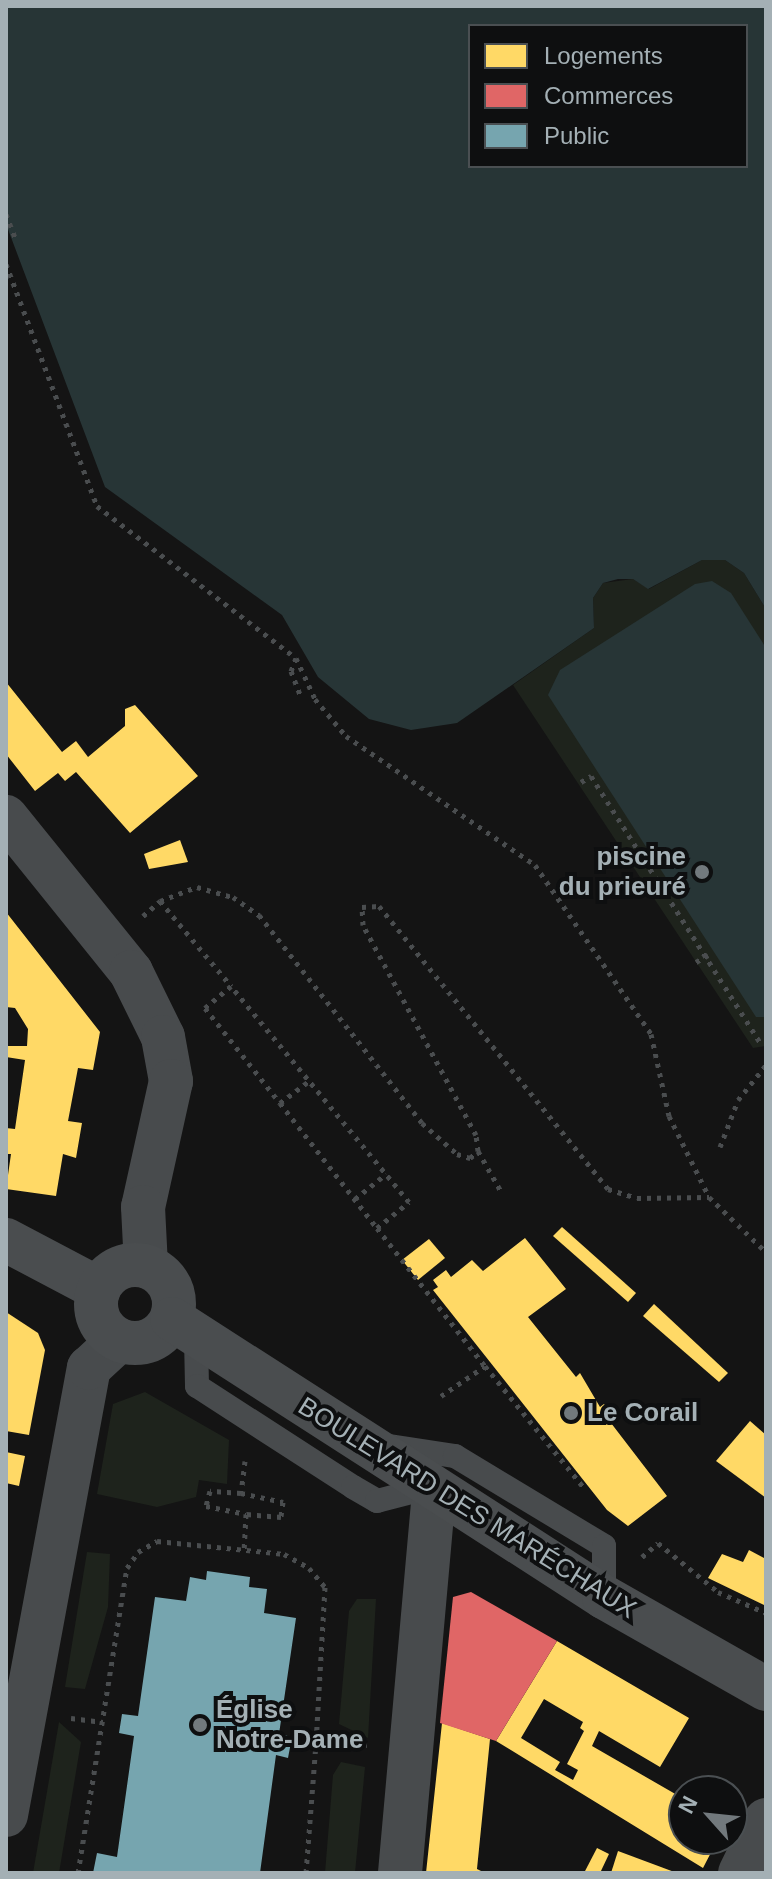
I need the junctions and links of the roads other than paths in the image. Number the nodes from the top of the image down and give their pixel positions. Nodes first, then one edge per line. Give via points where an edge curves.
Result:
1 (6, 817) edge
2 (6, 1240) edge
3 (146, 1266) junction
4 (99, 1289) junction
5 (184, 1328) junction
6 (119, 1340) junction
7 (362, 1442) junction
8 (432, 1488) junction
9 (604, 1597) junction
10 (766, 1689) edge
11 (14, 1712) edge
12 (6, 1815) edge
13 (766, 1820) edge
14 (400, 1873) edge
15 (740, 1873) edge

1 - 3 street via 131,972 163,1037 171,1081 143,1207
2 - 4 main road
3 - 4 main road via 124,1266
3 - 5 main road via 168,1281
4 - 6 main road via 97,1313
5 - 6 main road via 144,1343
5 - 7 main road, BOULEVARD DES MARÉCHAUX
5 - 8 lane via 197,1386 353,1487 377,1501
6 - 11 street via 89,1368
7 - 8 main road, BOULEVARD DES MARÉCHAUX
7 - 9 lane via 455,1456 604,1546
8 - 9 main road, BOULEVARD DES MARÉCHAUX
8 - 14 street
9 - 10 main road, BOULEVARD DES MARÉCHAUX
11 - 12 street
13 - 15 street

